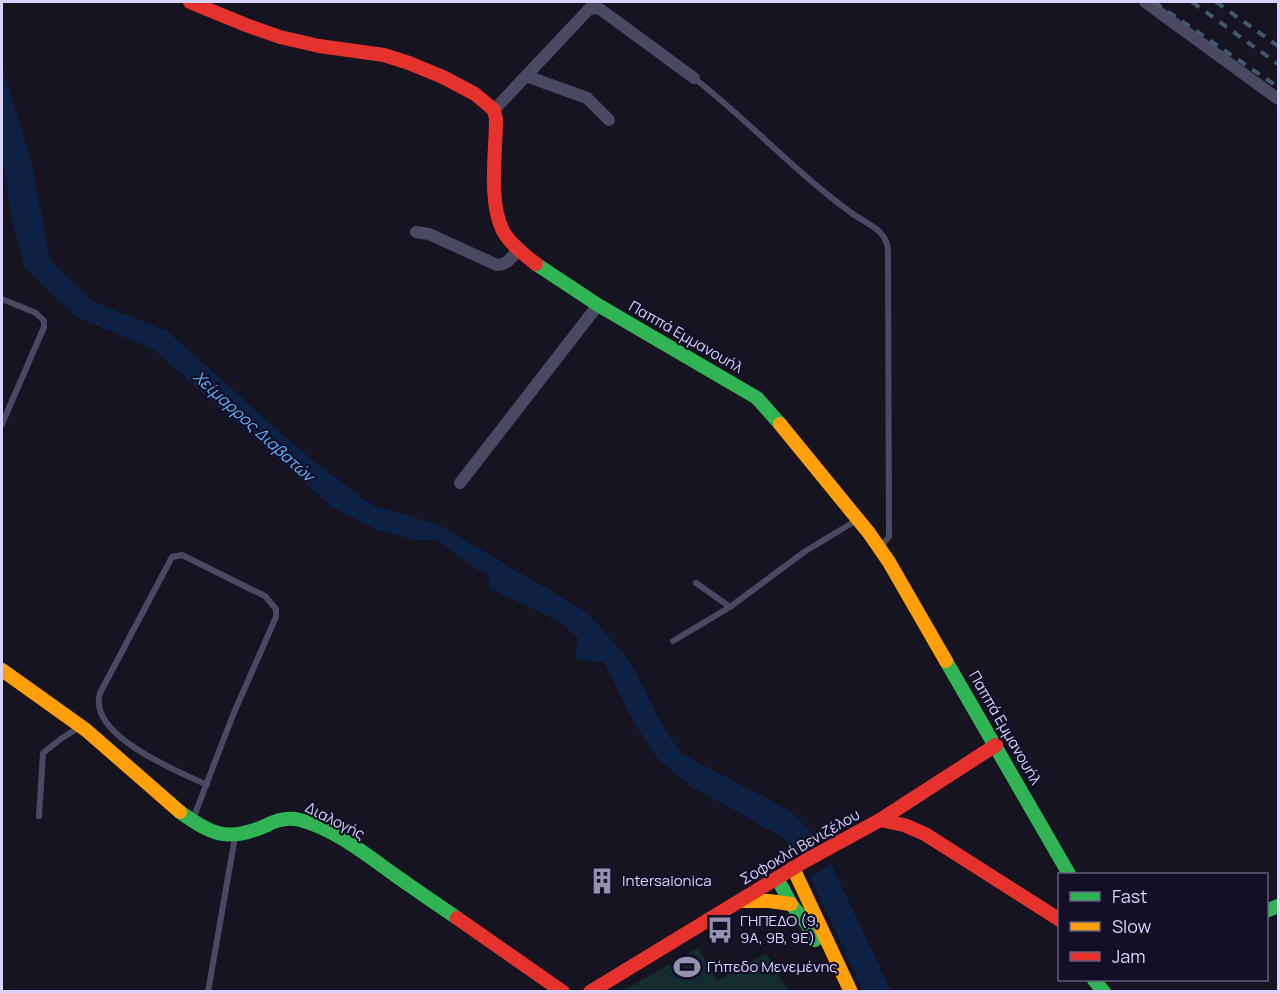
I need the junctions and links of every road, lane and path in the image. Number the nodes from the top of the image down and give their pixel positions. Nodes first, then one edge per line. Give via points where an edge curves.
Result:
1 (190, 2) edge
2 (1145, 2) edge
3 (526, 76) junction
4 (694, 78) joint
5 (1278, 99) edge
6 (494, 110) junction
7 (609, 120) dead end
8 (416, 232) dead end
9 (518, 249) junction
10 (2, 299) edge
11 (598, 305) junction
12 (2, 424) edge
13 (460, 483) dead end
14 (858, 519) junction
15 (879, 548) junction
16 (696, 583) dead end
17 (730, 607) junction
18 (673, 641) dead end
19 (2, 670) edge
20 (81, 726) junction
21 (996, 745) junction
22 (207, 784) junction
23 (39, 816) dead end
24 (192, 820) junction
25 (880, 820) junction
26 (235, 836) junction
27 (793, 868) junction
28 (1068, 873) edge
29 (777, 878) junction
30 (738, 901) junction
31 (791, 904) junction
32 (1058, 919) edge
33 (208, 992) edge
34 (563, 992) edge
35 (590, 992) edge
36 (839, 992) edge
37 (851, 992) edge

1 - 6 street via 277,37 407,62 467,89
2 - 5 street
3 - 4 street via 587,9 594,7
3 - 6 street
3 - 7 street via 587,98
4 - 15 lane via 799,173 887,240 889,537
6 - 9 street, Παππά Εμμανουήλ via 498,216 503,231
8 - 9 street via 429,234 497,265 511,259
9 - 11 street, Παππά Εμμανουήλ
10 - 12 lane via 36,313 44,321
11 - 13 street
11 - 14 street, Παππά Εμμανουήλ via 757,398
14 - 15 street, Παππά Εμμανουήλ
14 - 17 lane via 804,552
15 - 21 street, Παππά Εμμανουήλ
16 - 17 lane
17 - 18 lane
19 - 20 street
20 - 23 lane via 43,753
20 - 24 street
21 - 25 street
21 - 28 street, Παππά Εμμανουήλ
22 - 22 lane via 276,609 265,596 177,555 172,557 98,703 108,725 135,749
22 - 24 lane
24 - 26 street via 211,832
25 - 27 street, Σοφοκλή Βενιζέλου
25 - 32 street, Σοφοκλή Βενιζέλου via 925,834
26 - 33 lane
26 - 34 street, Διαλογής via 287,819 309,823 369,858
27 - 29 street, Σοφοκλή Βενιζέλου
27 - 37 street
29 - 30 street, Σοφοκλή Βενιζέλου
29 - 31 street
30 - 31 street
30 - 35 street, Σοφοκλή Βενιζέλου
31 - 36 street via 807,924

